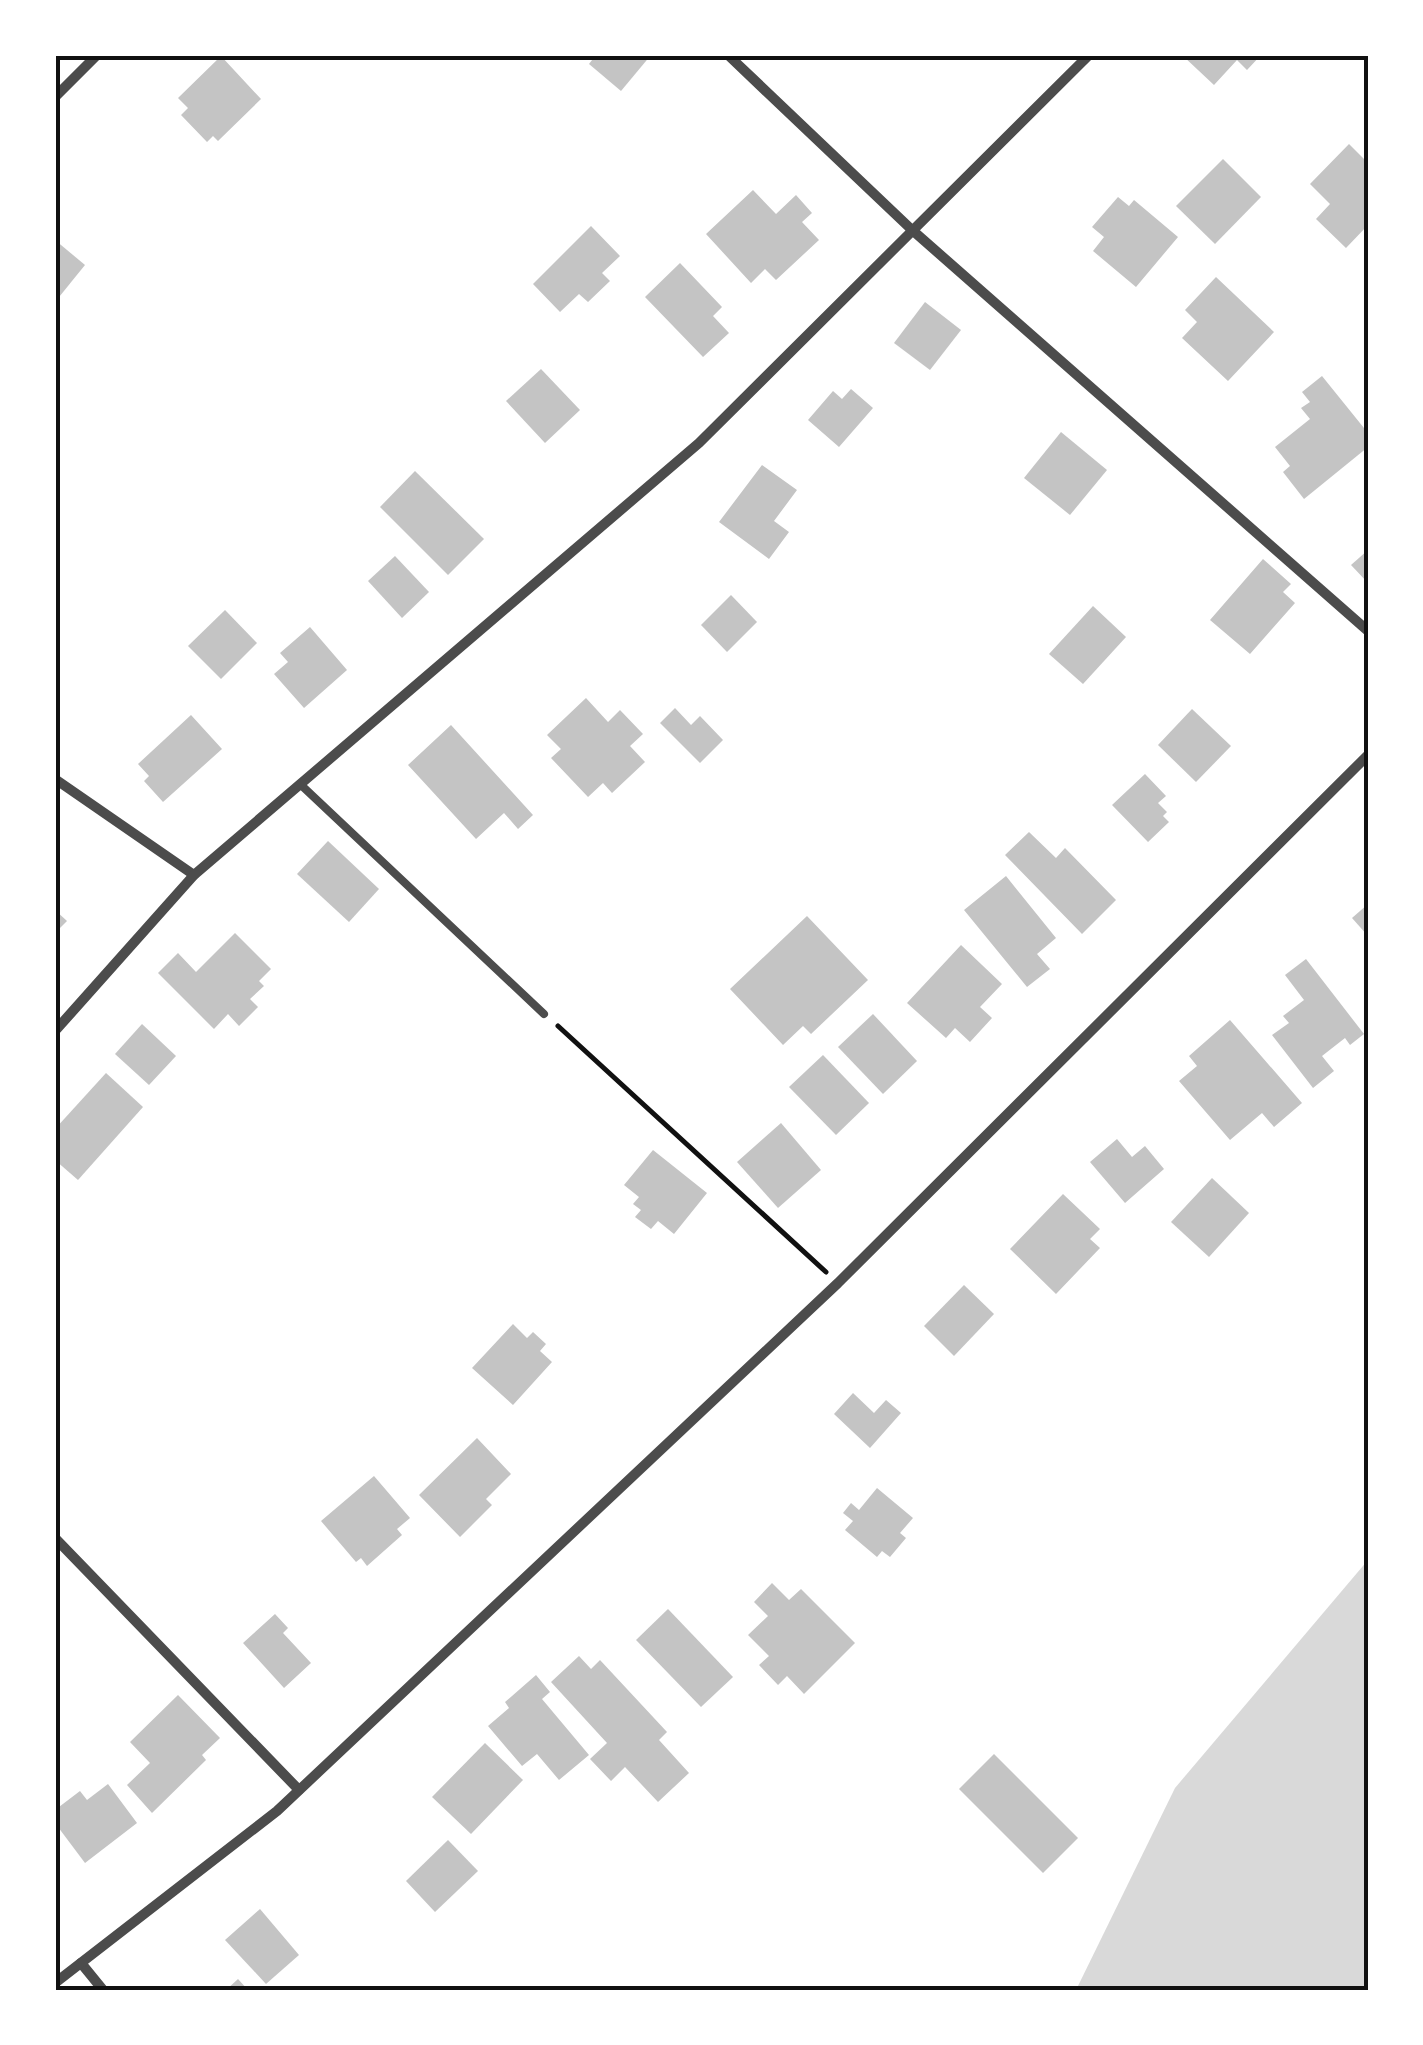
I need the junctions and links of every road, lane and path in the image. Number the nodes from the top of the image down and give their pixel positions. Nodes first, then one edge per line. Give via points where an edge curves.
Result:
1 (97, 55) edge
2 (728, 55) edge
3 (1089, 55) edge
4 (55, 97) edge
5 (911, 230) junction
6 (1368, 631) edge
7 (1368, 755) edge
8 (55, 778) edge
9 (300, 784) junction
10 (194, 875) junction
11 (544, 1014) joint
12 (55, 1031) edge
13 (838, 1284) junction
14 (55, 1538) edge
15 (299, 1790) junction
16 (80, 1964) junction
17 (55, 1983) edge
18 (103, 1990) edge

1 - 4 street
2 - 5 street
3 - 5 street
5 - 6 street
5 - 9 street via 699,442
7 - 13 street
8 - 10 street
9 - 10 street
9 - 11 lane
10 - 12 street
11 - 13 path
13 - 15 street
14 - 15 street
15 - 16 street
16 - 17 street
16 - 18 street

